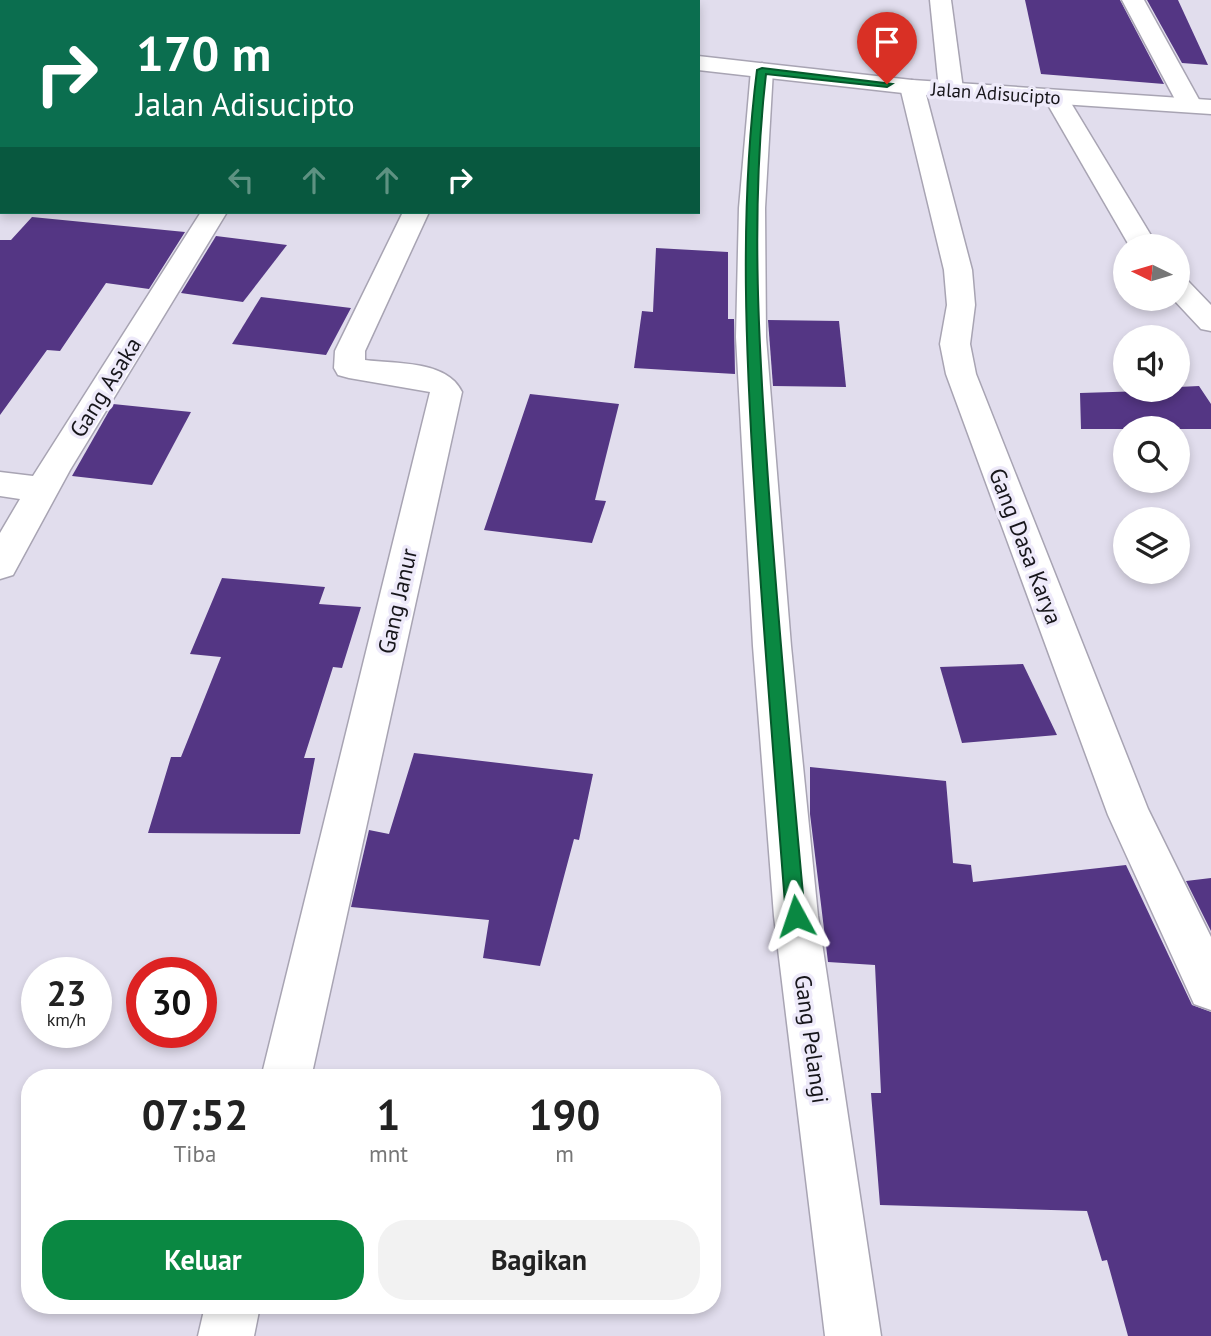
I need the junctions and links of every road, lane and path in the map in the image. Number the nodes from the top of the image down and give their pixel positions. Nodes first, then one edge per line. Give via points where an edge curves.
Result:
1 (941, 0) edge
2 (1133, 0) edge
3 (700, 63) edge
4 (762, 70) junction
5 (912, 87) junction
6 (951, 89) junction
7 (1056, 98) junction
8 (1201, 106) edge
9 (213, 214) edge
10 (415, 214) edge
11 (1136, 234) edge
12 (1190, 300) edge
13 (1211, 322) edge
14 (0, 484) edge
15 (42, 490) junction
16 (0, 565) edge
17 (1211, 987) edge
18 (288, 1069) edge
19 (231, 1314) edge
20 (226, 1336) edge
21 (853, 1336) edge

1 - 6 street
2 - 8 street
3 - 4 street, Jalan Adisucipto
4 - 5 street, Jalan Adisucipto
4 - 21 street, Gang Pelangi via 752,208 751,337 772,646 796,916
5 - 6 street, Jalan Adisucipto
5 - 17 street, Gang Dasa Karya via 958,270 961,305 956,344 961,373 1129,815
6 - 7 street, Jalan Adisucipto
7 - 8 street, Jalan Adisucipto
7 - 11 street
9 - 15 street, Gang Asaka
10 - 18 street, Gang Janur via 350,351 349,368 431,379 446,392
12 - 13 street
14 - 15 street
15 - 16 street, Gang Asaka
19 - 20 street

